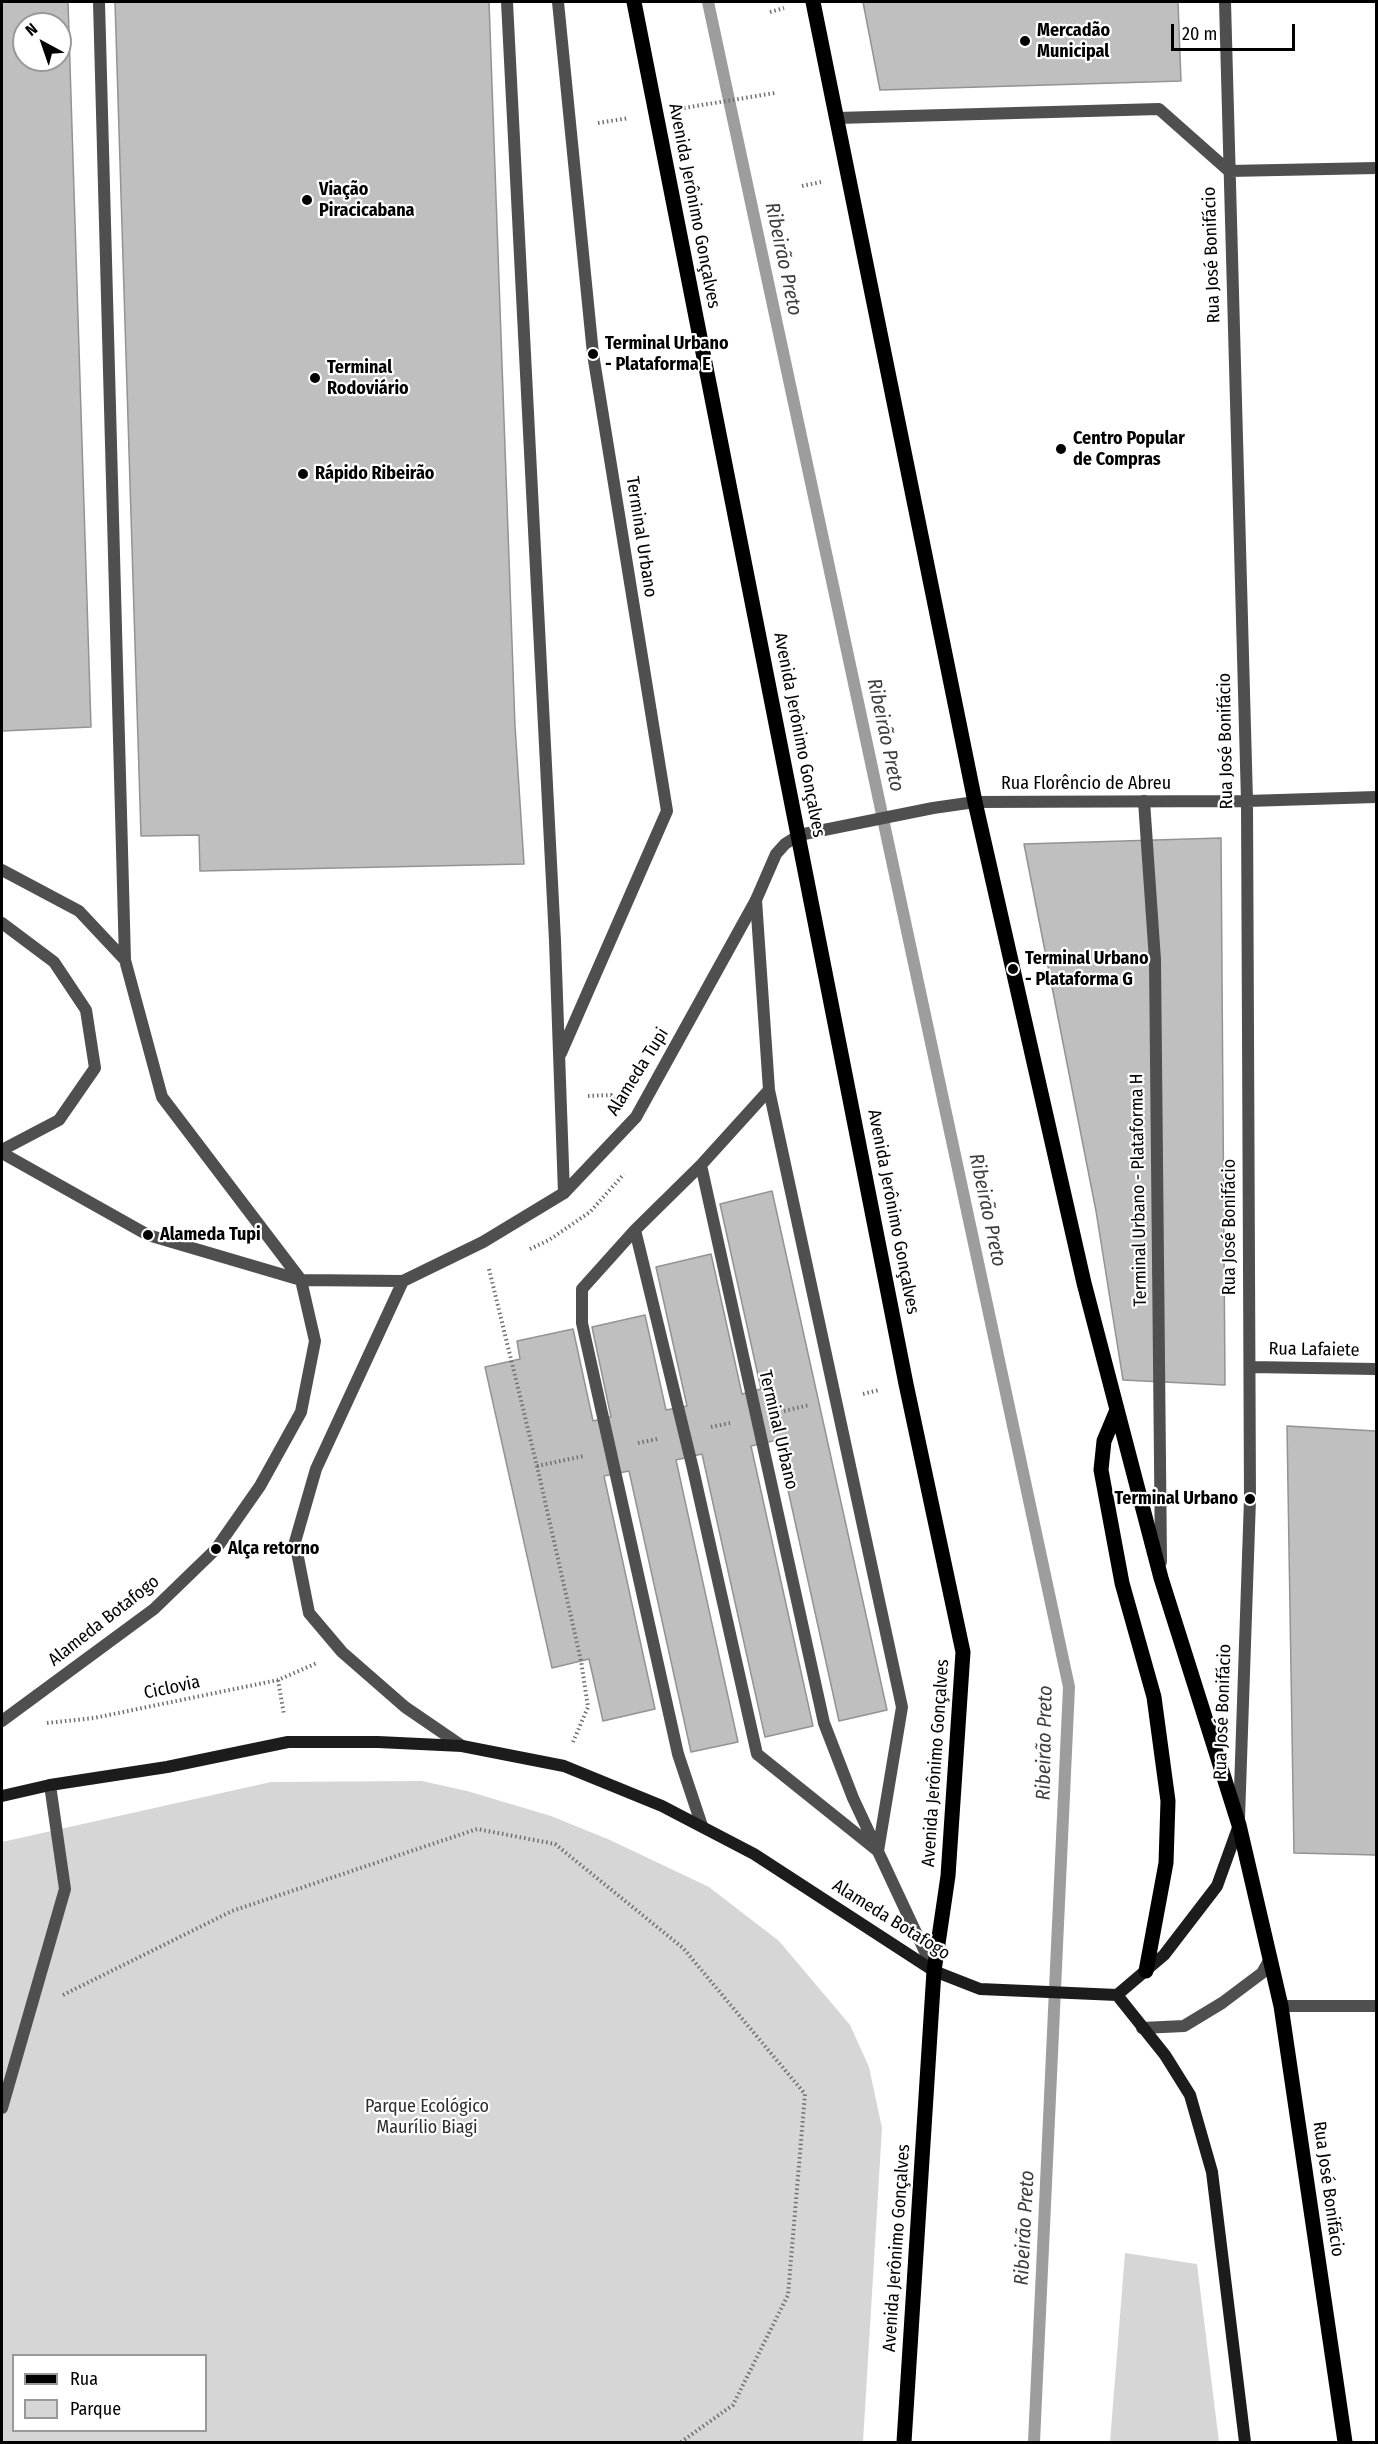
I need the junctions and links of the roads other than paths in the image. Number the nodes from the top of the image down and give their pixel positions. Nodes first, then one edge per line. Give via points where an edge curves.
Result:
1 (99, 2) edge
2 (507, 2) edge
3 (558, 2) edge
4 (634, 2) edge
5 (813, 2) edge
6 (1225, 2) edge
7 (837, 118) junction
8 (1377, 168) edge
9 (1229, 171) junction
10 (1377, 797) edge
11 (1144, 801) junction
12 (1247, 801) junction
13 (975, 802) junction
14 (799, 835) junction
15 (2, 870) edge
16 (756, 900) junction
17 (2, 923) edge
18 (125, 960) junction
19 (560, 1057) junction
20 (768, 1090) junction
21 (2, 1152) edge
22 (700, 1165) junction
23 (564, 1193) junction
24 (634, 1230) junction
25 (301, 1280) junction
26 (403, 1281) junction
27 (1250, 1367) junction
28 (1377, 1370) edge
29 (1116, 1410) junction
30 (1161, 1578) junction
31 (2, 1721) edge
32 (462, 1746) junction
33 (50, 1785) junction
34 (2, 1796) edge
35 (1239, 1825) junction
36 (702, 1826) junction
37 (878, 1851) junction
38 (1270, 1959) junction
39 (934, 1971) junction
40 (1146, 1971) junction
41 (1118, 1995) junction
42 (1281, 2006) junction
43 (1377, 2006) edge
44 (1142, 2028) junction
45 (2, 2108) edge
46 (904, 2442) edge
47 (1245, 2442) edge
48 (1345, 2442) edge

1 - 18 street
2 - 19 street
3 - 19 street, Terminal Urbano via 593,354 667,811
4 - 14 main road, Avenida Jerônimo Gonçalves
5 - 7 main road
6 - 9 street, Rua José Bonifácio
7 - 9 street via 1159,109
7 - 13 main road
8 - 9 street
9 - 12 street, Rua José Bonifácio
10 - 12 street, Rua Florêncio de Abreu
11 - 12 street, Rua Florêncio de Abreu
11 - 13 street, Rua Florêncio de Abreu
11 - 30 street, Terminal Urbano - Plataforma H via 1155,960
12 - 27 street, Rua José Bonifácio
13 - 14 street, Rua Florêncio de Abreu
13 - 29 main road
14 - 16 street, Alameda Tupi via 776,854
14 - 39 main road, Avenida Jerônimo Gonçalves via 906,1384 963,1652 948,1876
15 - 18 street via 78,911
16 - 20 street
16 - 23 street, Alameda Tupi via 636,1117
17 - 21 street via 54,962 86,1010 95,1068 59,1120
18 - 25 street via 162,1098
19 - 23 street
20 - 22 street
20 - 37 street via 902,1707
21 - 25 street, Alameda Tupi via 148,1235
22 - 24 street
22 - 37 street, Terminal Urbano via 824,1723
23 - 26 street, Alameda Tupi via 483,1242
24 - 36 street via 582,1290 582,1323 678,1754
24 - 37 street via 757,1754
25 - 26 street, Alameda Tupi
25 - 31 street, Alameda Botafogo via 315,1341 301,1412 260,1486 216,1549 154,1609
26 - 32 street, Alameda Botafogo via 316,1468 295,1542 309,1613 342,1652 405,1707
27 - 28 street, Rua Lafaiete
27 - 35 street, Rua José Bonifácio via 1250,1499
29 - 30 main road
29 - 40 main road via 1104,1441 1101,1470 1122,1583 1154,1697 1168,1801 1166,1863
30 - 35 main road
32 - 33 main road, Alameda Botafogo via 288,1742 167,1767
32 - 36 main road, Alameda Botafogo via 564,1766
33 - 34 main road, Alameda Botafogo
33 - 45 street via 65,1889
35 - 38 main road, Rua José Bonifácio
35 - 40 main road via 1217,1886 1164,1955
36 - 39 main road, Alameda Botafogo via 754,1854
37 - 39 street, Terminal Urbano
38 - 42 main road, Rua José Bonifácio
38 - 44 street via 1262,1973 1184,2026
39 - 41 main road, Alameda Botafogo via 980,1989
39 - 46 main road, Avenida Jerônimo Gonçalves
40 - 41 main road
41 - 44 main road
42 - 43 street
42 - 48 main road, Rua José Bonifácio
44 - 47 main road via 1190,2095 1212,2172

